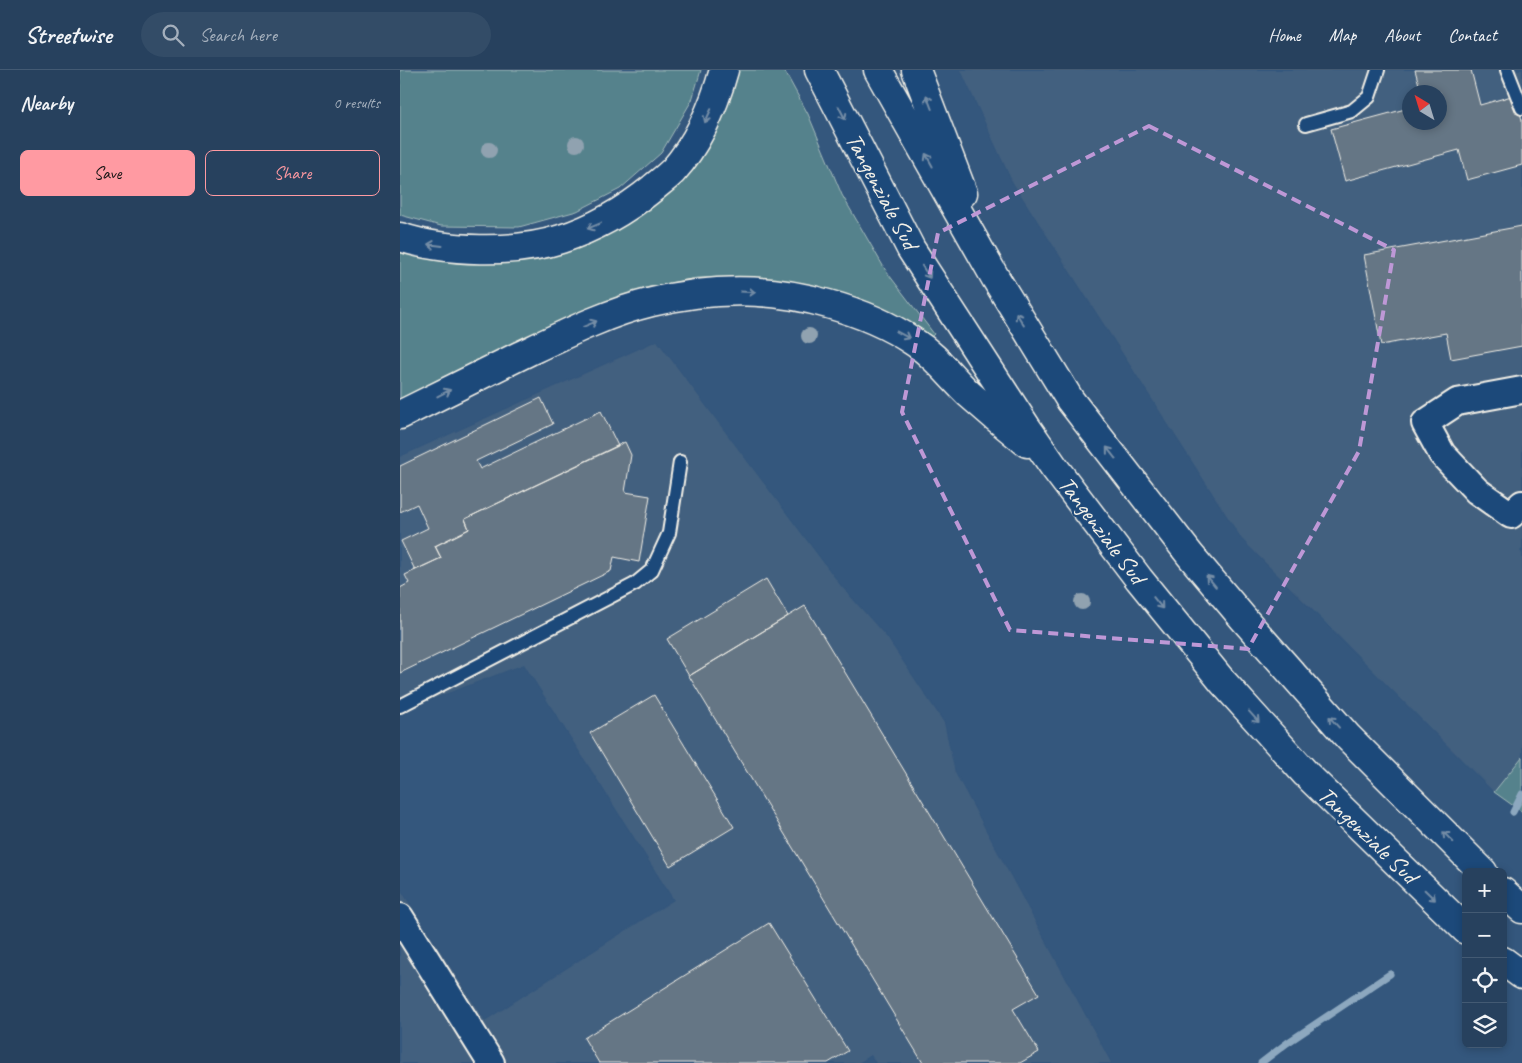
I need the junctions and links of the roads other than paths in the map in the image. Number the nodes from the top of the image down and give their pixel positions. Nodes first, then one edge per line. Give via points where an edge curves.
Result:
1 (724, 70) edge
2 (819, 70) edge
3 (878, 70) edge
4 (916, 70) edge
5 (1378, 70) edge
6 (1507, 70) edge
7 (1522, 108) edge
8 (1306, 124) dead end
9 (400, 237) edge
10 (996, 279) junction
11 (1522, 390) edge
12 (400, 415) edge
13 (680, 462) dead end
14 (1054, 467) junction
15 (1522, 504) edge
16 (400, 706) edge
17 (1479, 868) edge
18 (1507, 896) edge
19 (1522, 909) edge
20 (400, 917) edge
21 (1462, 926) edge
22 (1507, 964) edge
23 (1522, 975) edge
24 (490, 1063) edge

1 -> 9 highway via 716,97 697,138 673,171 639,200 601,223 560,240 514,248 462,248
2 -> 14 highway, Tangenziale Sud via 912,249
10 -> 3 highway
10 -> 4 highway
5 - 8 lane via 1369,97 1352,111
6 - 7 lane
17 -> 10 highway via 1348,737 1190,555 1070,400
11 - 15 street via 1457,402 1425,422 1442,454 1477,491 1511,515
12 -> 14 highway via 561,336 650,302 691,294 769,292 844,308 914,341 938,360 968,393
13 - 16 lane via 669,533 652,570 635,584
14 -> 21 highway, Tangenziale Sud via 1222,681 1306,774
18 - 19 highway
20 - 24 street
22 - 23 highway

